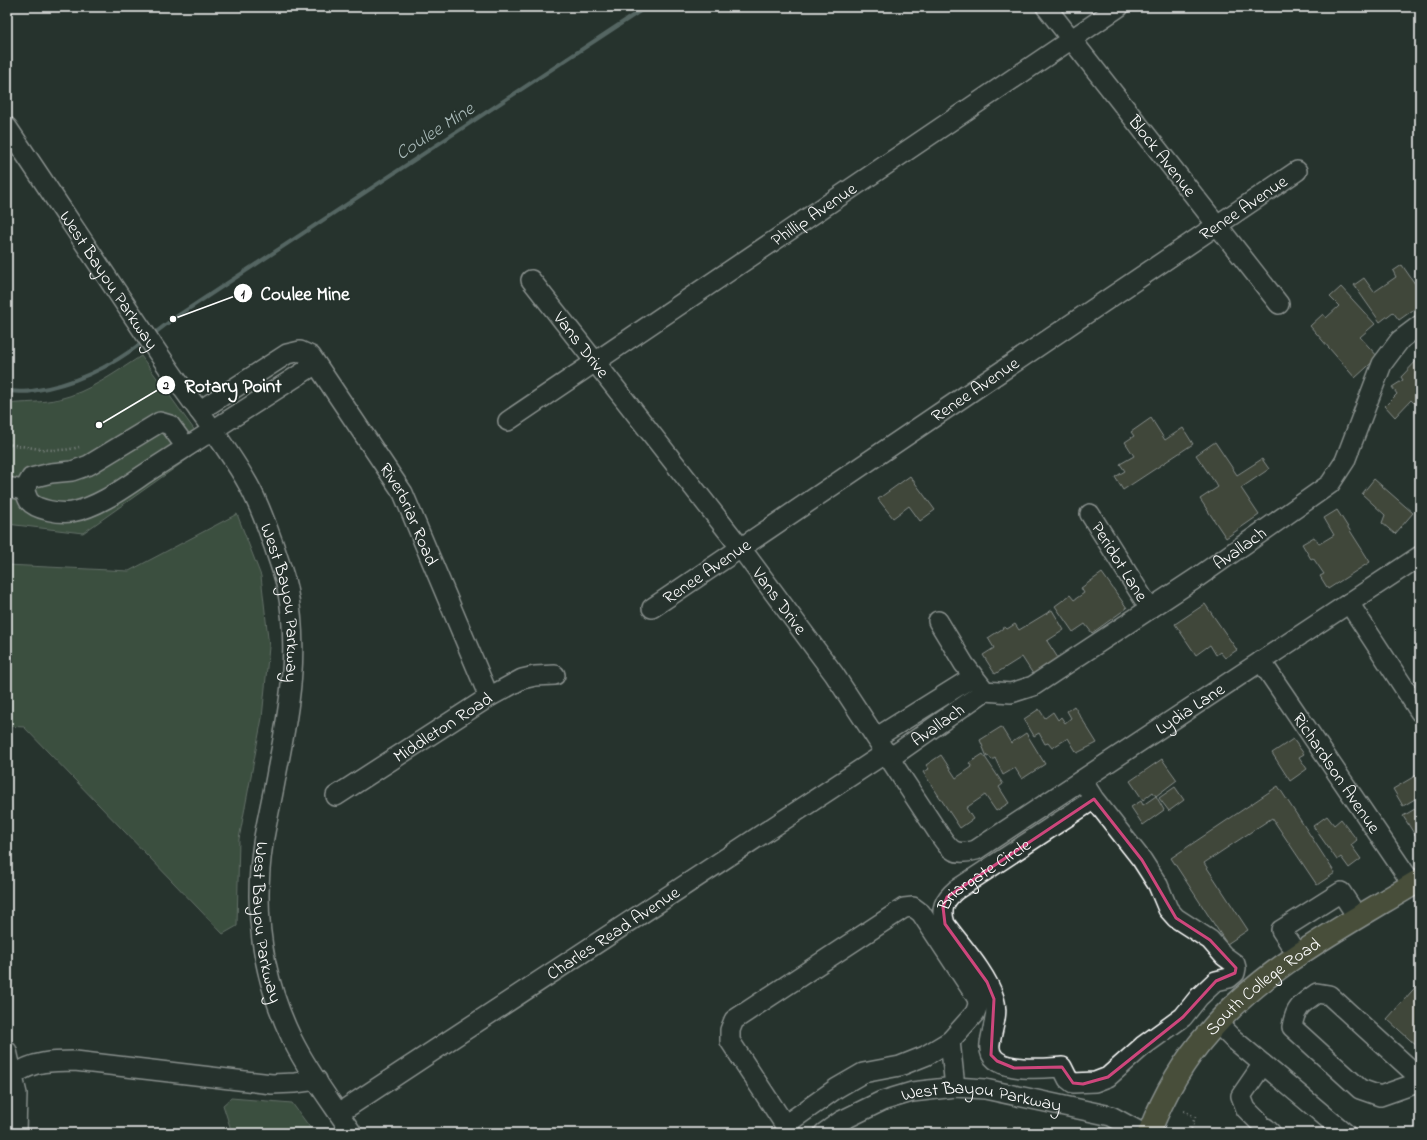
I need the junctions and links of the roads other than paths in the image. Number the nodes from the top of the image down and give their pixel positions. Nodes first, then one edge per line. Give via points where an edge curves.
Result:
1 (1046, 7) edge
2 (1119, 7) edge
3 (1072, 39) junction
4 (7, 126) edge
5 (1297, 171) dead end
6 (1218, 226) junction
7 (531, 280) dead end
8 (1278, 304) dead end
9 (1420, 325) edge
10 (593, 362) junction
11 (316, 364) junction
12 (199, 411) junction
13 (508, 421) dead end
14 (213, 430) junction
15 (186, 447) junction
16 (16, 488) edge
17 (1090, 514) dead end
18 (740, 547) junction
19 (1420, 556) edge
20 (1349, 603) junction
21 (652, 608) dead end
22 (1150, 609) junction
23 (938, 621) dead end
24 (1261, 661) junction
25 (555, 675) dead end
26 (979, 684) junction
27 (489, 697) junction
28 (1420, 712) edge
29 (885, 749) junction
30 (1082, 780) junction
31 (336, 796) dead end
32 (1094, 799) junction
33 (957, 853) joint
34 (1417, 882) edge
35 (1358, 918) junction
36 (1298, 956) junction
37 (1217, 1023) junction
38 (950, 1041) junction
39 (7, 1051) edge
40 (1263, 1064) junction
41 (1014, 1068) junction
42 (14, 1075) junction
43 (1420, 1078) edge
44 (318, 1080) junction
45 (1420, 1082) edge
46 (955, 1087) junction
47 (1011, 1095) junction
48 (339, 1113) junction
49 (1265, 1127) edge
50 (788, 1129) edge
51 (16, 1133) edge
52 (352, 1133) edge
53 (824, 1133) edge
54 (1142, 1133) edge
55 (1149, 1133) edge
56 (1346, 1133) edge

1 - 3 street, Block Avenue
2 - 3 street, Phillip Avenue
3 - 6 street, Block Avenue
3 - 10 street, Phillip Avenue
4 - 12 street, West Bayou Parkway
5 - 6 street, Renee Avenue
6 - 8 street, Block Avenue
6 - 18 street, Renee Avenue
7 - 10 street, Vans Drive
9 - 22 street, Avallach via 1400,340 1382,364 1345,461 1330,484
10 - 13 street, Phillip Avenue
10 - 18 street, Vans Drive
11 - 12 street, Riverbriar Road via 311,356 300,351 287,354
11 - 14 street
11 - 27 street, Riverbriar Road via 403,493
12 - 14 street, West Bayou Parkway
14 - 15 street
14 - 44 street, West Bayou Parkway via 258,503 287,587 294,638 289,712 263,843 259,922 266,965 281,1011 292,1038
15 - 16 street via 105,499 70,513 51,512 30,502
15 - 16 street via 170,425 160,422 89,465 72,471 31,478
17 - 22 street, Peridot Lane
18 - 21 street, Renee Avenue
18 - 29 street, Vans Drive via 834,674
19 - 20 street, Lydia Lane
20 - 24 street, Lydia Lane
20 - 28 street
22 - 26 street, Avallach via 1034,686 1010,693
23 - 26 street
24 - 30 street, Lydia Lane
24 - 34 street, Richardson Avenue
25 - 27 street, Middleton Road via 522,679
26 - 29 street, Avallach
26 - 29 street, Avallach
27 - 31 street, Middleton Road
29 - 33 street, Vans Drive via 939,834 949,848
29 - 48 street, Charles Read Avenue
30 - 32 street, Briargate Circle
30 - 33 street, Lydia Lane via 976,850
32 - 41 street, Briargate Circle via 956,890 947,897 942,907 945,924 987,982 994,999 996,1019 990,1044 991,1055 997,1061
32 - 41 street, Briargate Circle via 1142,860 1158,884 1168,909 1176,918 1210,940 1235,964 1235,973 1229,978 1216,981 1183,1017 1143,1046 1108,1077 1083,1084 1073,1083 1062,1067
34 - 35 main road, South College Road
35 - 36 main road, South College Road
35 - 36 street via 1341,892 1281,930
36 - 37 main road, South College Road via 1246,995
37 - 40 street
37 - 55 main road, South College Road via 1190,1056 1169,1089
38 - 46 street
38 - 50 street via 900,1066 864,1073 837,1088
38 - 50 street via 975,1013 977,998 921,913 913,907 904,908 734,1020 730,1030 730,1041
39 - 42 street
40 - 49 street via 1240,1096 1246,1109
40 - 56 street
41 - 47 street
42 - 44 street via 21,1069 40,1062 75,1061 272,1084
42 - 51 street via 17,1094
43 - 45 street via 1329,995 1317,993 1294,1014 1292,1027 1360,1089 1380,1096
44 - 48 street, West Bayou Parkway
46 - 47 street, West Bayou Parkway via 985,1089
46 - 53 street, West Bayou Parkway via 912,1092 882,1101 853,1114
47 - 54 street, West Bayou Parkway via 1111,1116
48 - 52 street, West Bayou Parkway

